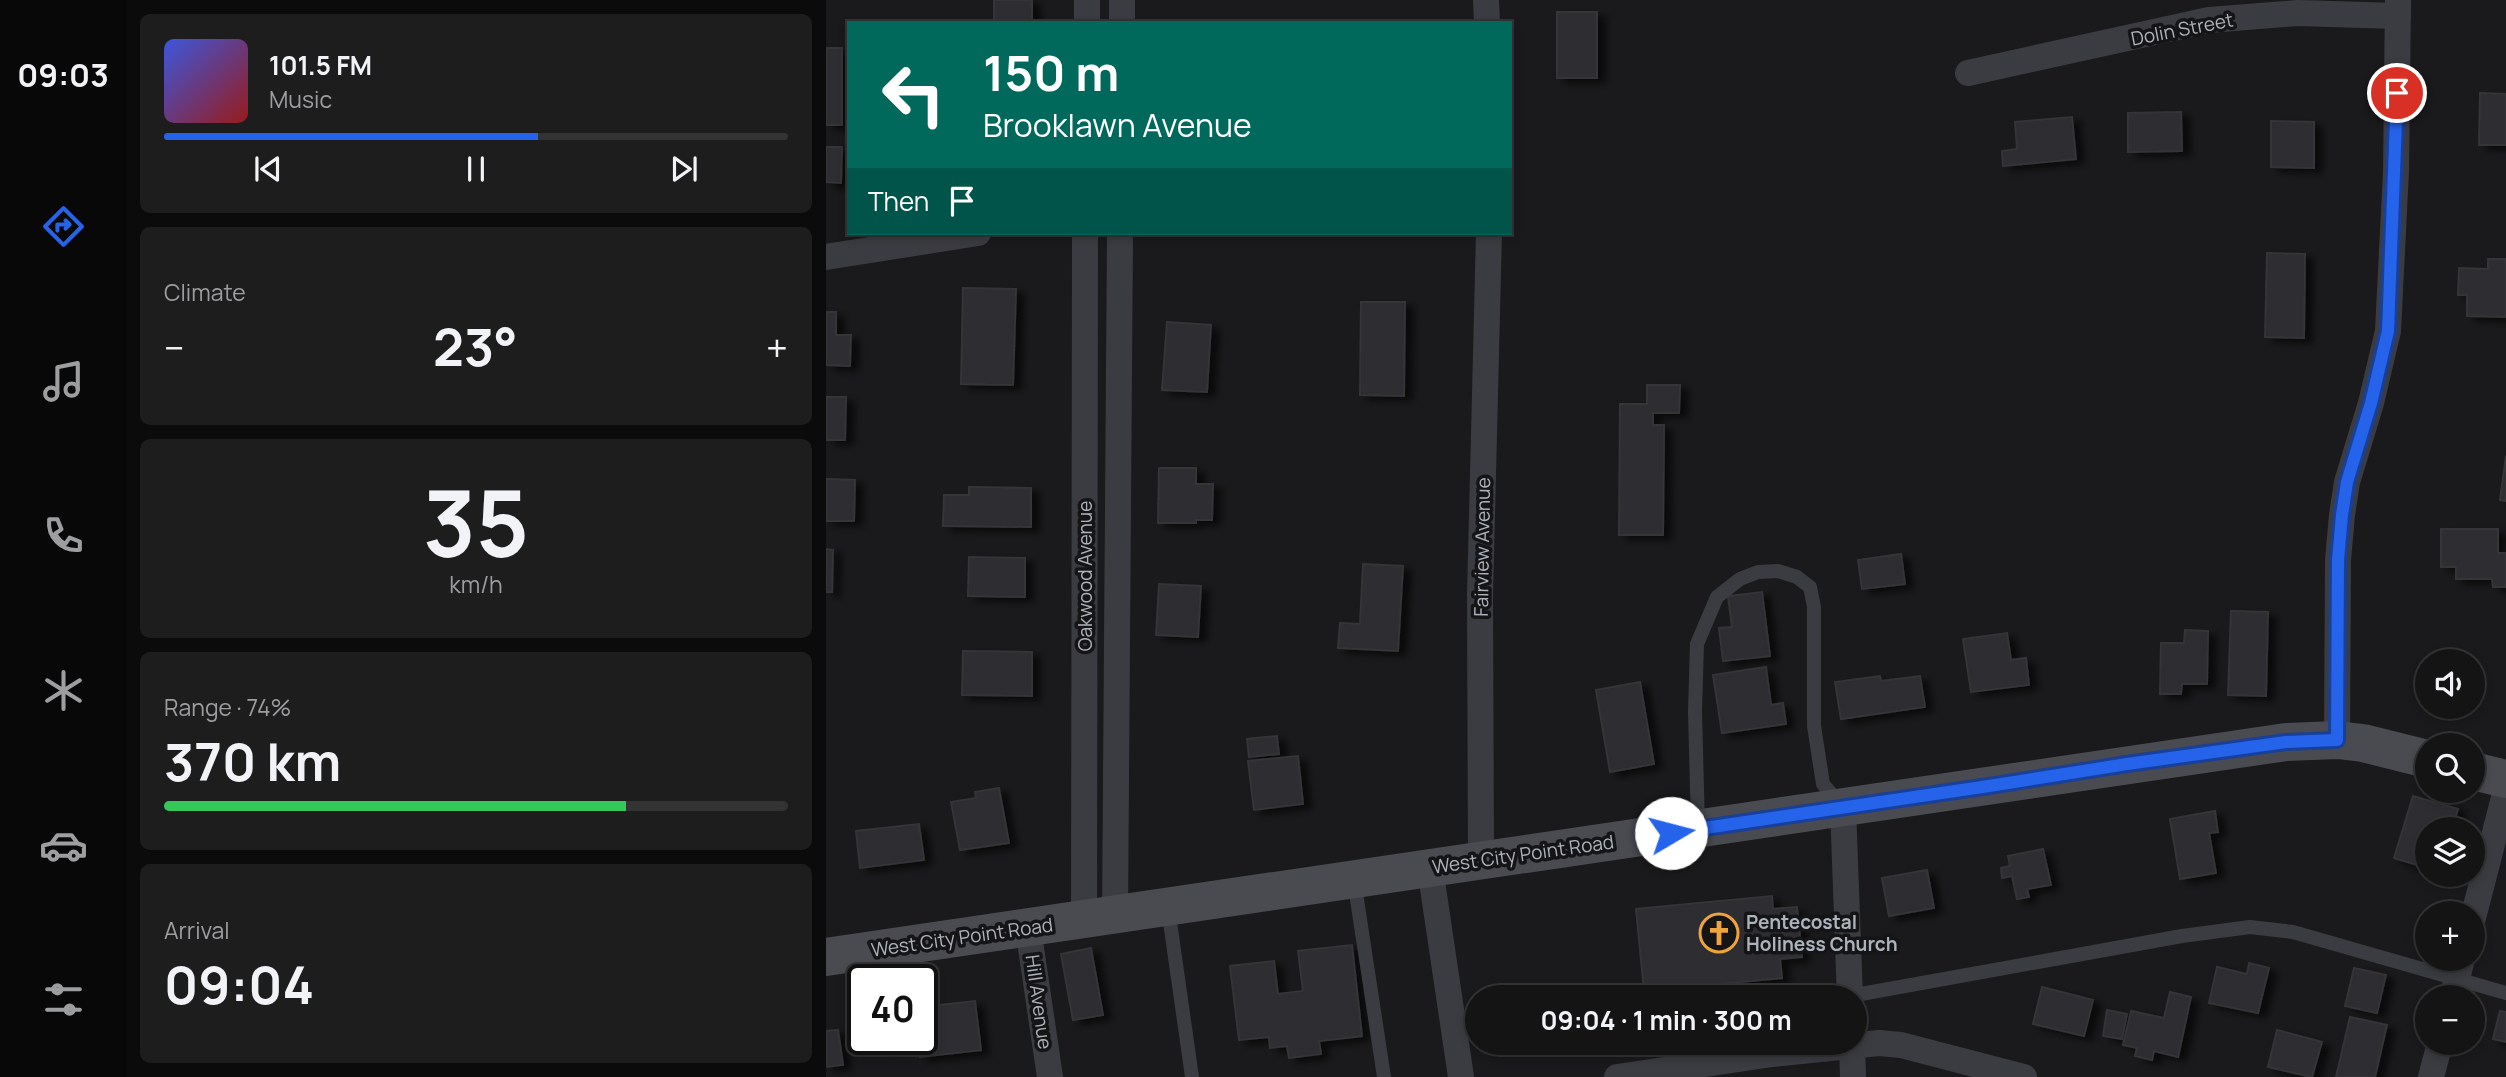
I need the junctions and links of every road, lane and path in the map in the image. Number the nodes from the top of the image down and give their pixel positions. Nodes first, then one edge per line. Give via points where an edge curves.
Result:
1 (1087, 0) edge
2 (1122, 0) edge
3 (1486, 0) edge
4 (2398, 8) edge
5 (1087, 21) edge
6 (1122, 21) edge
7 (1487, 21) edge
8 (1968, 73) dead end
9 (965, 235) edge
10 (1085, 235) edge
11 (1120, 235) edge
12 (1489, 235) edge
13 (826, 257) edge
14 (2337, 740) junction
15 (2415, 756) edge
16 (2485, 774) edge
17 (2506, 779) edge
18 (2506, 790) edge
19 (1843, 807) junction
20 (1698, 829) junction
21 (1481, 860) junction
22 (1430, 868) junction
23 (1354, 879) junction
24 (2477, 901) edge
25 (1168, 907) junction
26 (1100, 918) junction
27 (1028, 928) junction
28 (826, 957) edge
29 (2457, 978) edge
30 (1850, 985) edge
31 (2506, 993) edge
32 (1867, 994) edge
33 (1867, 1044) edge
34 (1774, 1055) edge
35 (1852, 1055) edge
36 (2437, 1055) edge
37 (1050, 1077) edge
38 (1192, 1077) edge
39 (1384, 1077) edge
40 (1461, 1077) edge
41 (1617, 1077) edge
42 (1853, 1077) edge
43 (2024, 1077) edge
44 (2431, 1077) edge

1 - 5 street
2 - 6 street
3 - 7 street
4 - 8 street, Dolin Street via 2209,20
4 - 14 street via 2388,331 2342,515
9 - 13 street
10 - 26 street, Oakwood Avenue
11 - 26 street, Oakwood Avenue
12 - 21 street, Fairview Avenue via 1480,607
14 - 15 street, West City Point Road
14 - 19 street, West City Point Road via 2286,742
16 - 17 street
18 - 24 street
19 - 20 street, West City Point Road
19 - 20 lane via 1824,784 1814,726 1810,587 1778,571 1758,572 1717,597 1696,643
19 - 30 street
20 - 21 street, West City Point Road
21 - 22 street, West City Point Road
22 - 23 street, West City Point Road
22 - 40 street
23 - 25 street, West City Point Road
23 - 39 lane
25 - 26 street, West City Point Road
25 - 38 lane
26 - 27 street, West City Point Road
27 - 28 street, West City Point Road
27 - 37 street, Hill Avenue
29 - 31 lane
29 - 32 lane via 2293,932 2250,927
33 - 43 street via 1901,1045
34 - 41 street
35 - 42 street
36 - 44 street

